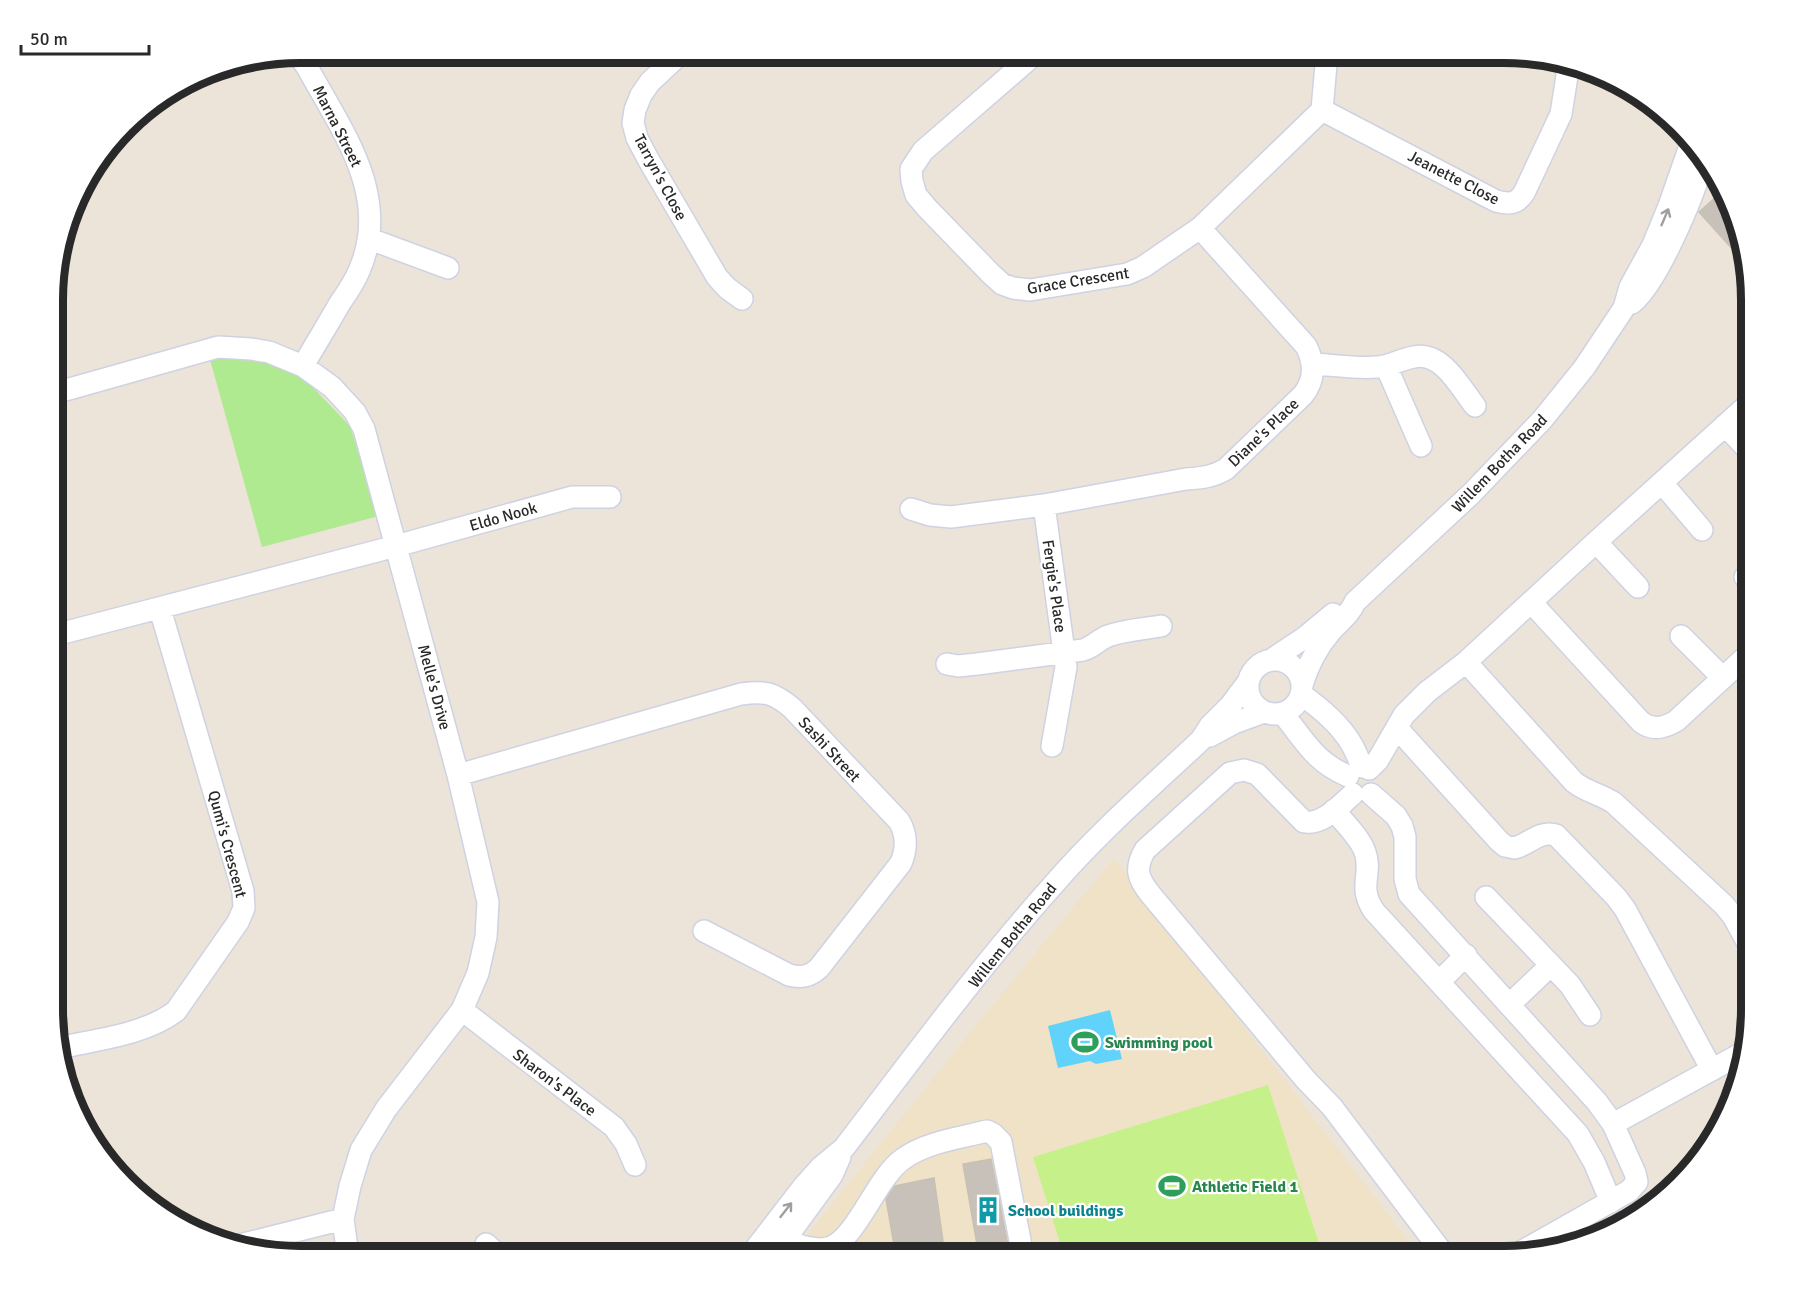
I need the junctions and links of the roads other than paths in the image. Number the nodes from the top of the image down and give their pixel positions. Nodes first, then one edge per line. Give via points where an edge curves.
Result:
1 (304, 63) edge
2 (670, 63) edge
3 (1024, 63) edge
4 (1326, 63) edge
5 (1568, 72) edge
6 (1322, 110) junction
7 (1688, 151) edge
8 (1701, 168) edge
9 (1200, 228) junction
10 (370, 239) junction
11 (448, 268) dead end
12 (742, 299) dead end
13 (1624, 308) junction
14 (1313, 364) junction
15 (303, 366) junction
16 (1386, 366) junction
17 (63, 391) edge
18 (1475, 406) dead end
19 (1741, 411) edge
20 (1725, 425) junction
21 (1741, 442) edge
22 (1421, 446) dead end
23 (1662, 483) junction
24 (610, 497) dead end
25 (1044, 505) junction
26 (911, 508) dead end
27 (1702, 530) dead end
28 (1596, 542) junction
29 (396, 546) junction
30 (1638, 587) dead end
31 (1355, 602) junction
32 (1531, 602) junction
33 (160, 609) junction
34 (1161, 626) dead end
35 (63, 633) edge
36 (1681, 636) dead end
37 (1065, 660) junction
38 (1271, 660) junction
39 (1741, 661) edge
40 (1466, 662) junction
41 (947, 664) dead end
42 (1723, 678) junction
43 (1248, 682) junction
44 (1301, 690) junction
45 (1273, 713) junction
46 (1333, 721) junction
47 (1397, 728) junction
48 (1201, 740) junction
49 (1306, 743) junction
50 (1052, 746) dead end
51 (458, 775) junction
52 (1361, 780) junction
53 (1334, 810) junction
54 (1486, 897) dead end
55 (704, 931) dead end
56 (1741, 931) edge
57 (1466, 955) junction
58 (1550, 966) junction
59 (1439, 982) junction
60 (1509, 1005) junction
61 (462, 1010) junction
62 (1590, 1015) dead end
63 (66, 1046) edge
64 (1736, 1057) edge
65 (1712, 1070) junction
66 (1613, 1124) junction
67 (843, 1148) junction
68 (635, 1165) dead end
69 (1611, 1202) junction
70 (343, 1219) junction
71 (255, 1241) edge
72 (1535, 1244) edge
73 (347, 1246) edge
74 (758, 1246) edge
75 (780, 1246) edge
76 (833, 1246) edge
77 (1021, 1246) edge
78 (1437, 1246) edge

1 - 10 street, Marna Street via 359,161 369,199
2 - 12 street, Tarryn's Close via 641,95 633,123 637,138 717,278
3 - 9 street, Grace Crescent via 929,146 911,169 916,195 991,274 1002,284 1030,290 1127,274
4 - 6 street
5 - 6 street, Jeanette Close via 1558,124 1524,193 1514,203 1496,201
6 - 9 street, Grace Crescent
13 -> 7 street, Willem Botha Road via 1670,206
8 - 13 street, Willem Botha Road via 1687,209 1657,268 1641,295
9 - 14 street via 1306,346
10 - 11 street
10 - 15 street, Marna Street via 360,270
13 - 31 street, Willem Botha Road via 1584,368 1542,420 1471,494
14 - 16 street
14 - 25 street, Diane's Place via 1308,388 1302,395 1217,474
15 - 17 street, Melle's Drive via 269,352 218,347
15 - 29 street, Melle's Drive via 333,387 360,420
16 - 18 street via 1415,357 1433,360 1443,365
16 - 22 street
19 - 20 street
20 - 21 street
20 - 23 street
23 - 27 street
23 - 28 street
24 - 29 street, Eldo Nook via 572,497
25 - 26 street, Diane's Place via 951,517
25 - 37 street, Fergie's Place
28 - 30 street
28 - 32 street
29 - 33 street
29 - 51 street, Melle's Drive
31 - 38 street, Willem Botha Road
31 - 44 street, Willem Botha Road via 1315,653
32 - 40 street
32 - 42 street via 1647,726 1665,727 1676,721
33 - 35 street
33 - 63 street, Qumi's Crescent via 243,891 244,908 170,1016 146,1028
34 - 37 street via 1114,634
36 - 42 street
37 - 41 street
37 - 50 street, Fergie's Place
38 - 43 street via 1256,667
38 - 44 street via 1280,660 1295,669
39 - 42 street
40 - 47 street via 1427,692
40 - 56 street via 1574,782 1614,803 1724,905
43 - 45 street via 1256,707
43 - 48 street, Willem Botha Road
44 - 45 street via 1290,710
44 - 46 street
45 - 48 street, Willem Botha Road via 1234,723
45 - 49 street
46 - 49 street
46 - 52 street via 1353,745
47 - 52 street
47 - 65 street via 1504,846 1515,848 1542,835 1556,835 1616,897
48 - 67 street, Willem Botha Road via 1107,827 1055,883
49 - 52 street via 1324,764
51 - 55 street, Sashi Street via 741,694 766,693 780,698 899,821 905,854 812,974 789,975
51 - 61 street, Melle's Drive via 488,902 478,974
52 - 53 street
52 - 57 street via 1402,826 1405,879 1410,894
53 - 59 street via 1365,852 1365,893 1369,904
53 - 78 street via 1313,823 1304,822 1257,774 1244,770 1230,773 1145,850 1138,866 1139,875 1151,895 1332,1107
54 - 58 street
57 - 59 street
57 - 60 street
58 - 60 street
58 - 62 street via 1570,985
59 - 69 street via 1578,1134
60 - 66 street
61 - 68 street, Sharon's Place via 614,1127
61 - 70 street, Melle's Drive via 386,1109 361,1150
64 - 65 street
65 - 66 street
66 - 69 street via 1637,1182
74 -> 67 street, Willem Botha Road via 804,1186
67 - 75 street, Willem Botha Road via 832,1175
69 - 72 street
70 - 71 street
70 - 73 street, Melle's Drive
76 - 77 street via 903,1159 922,1149 987,1131 1001,1142

